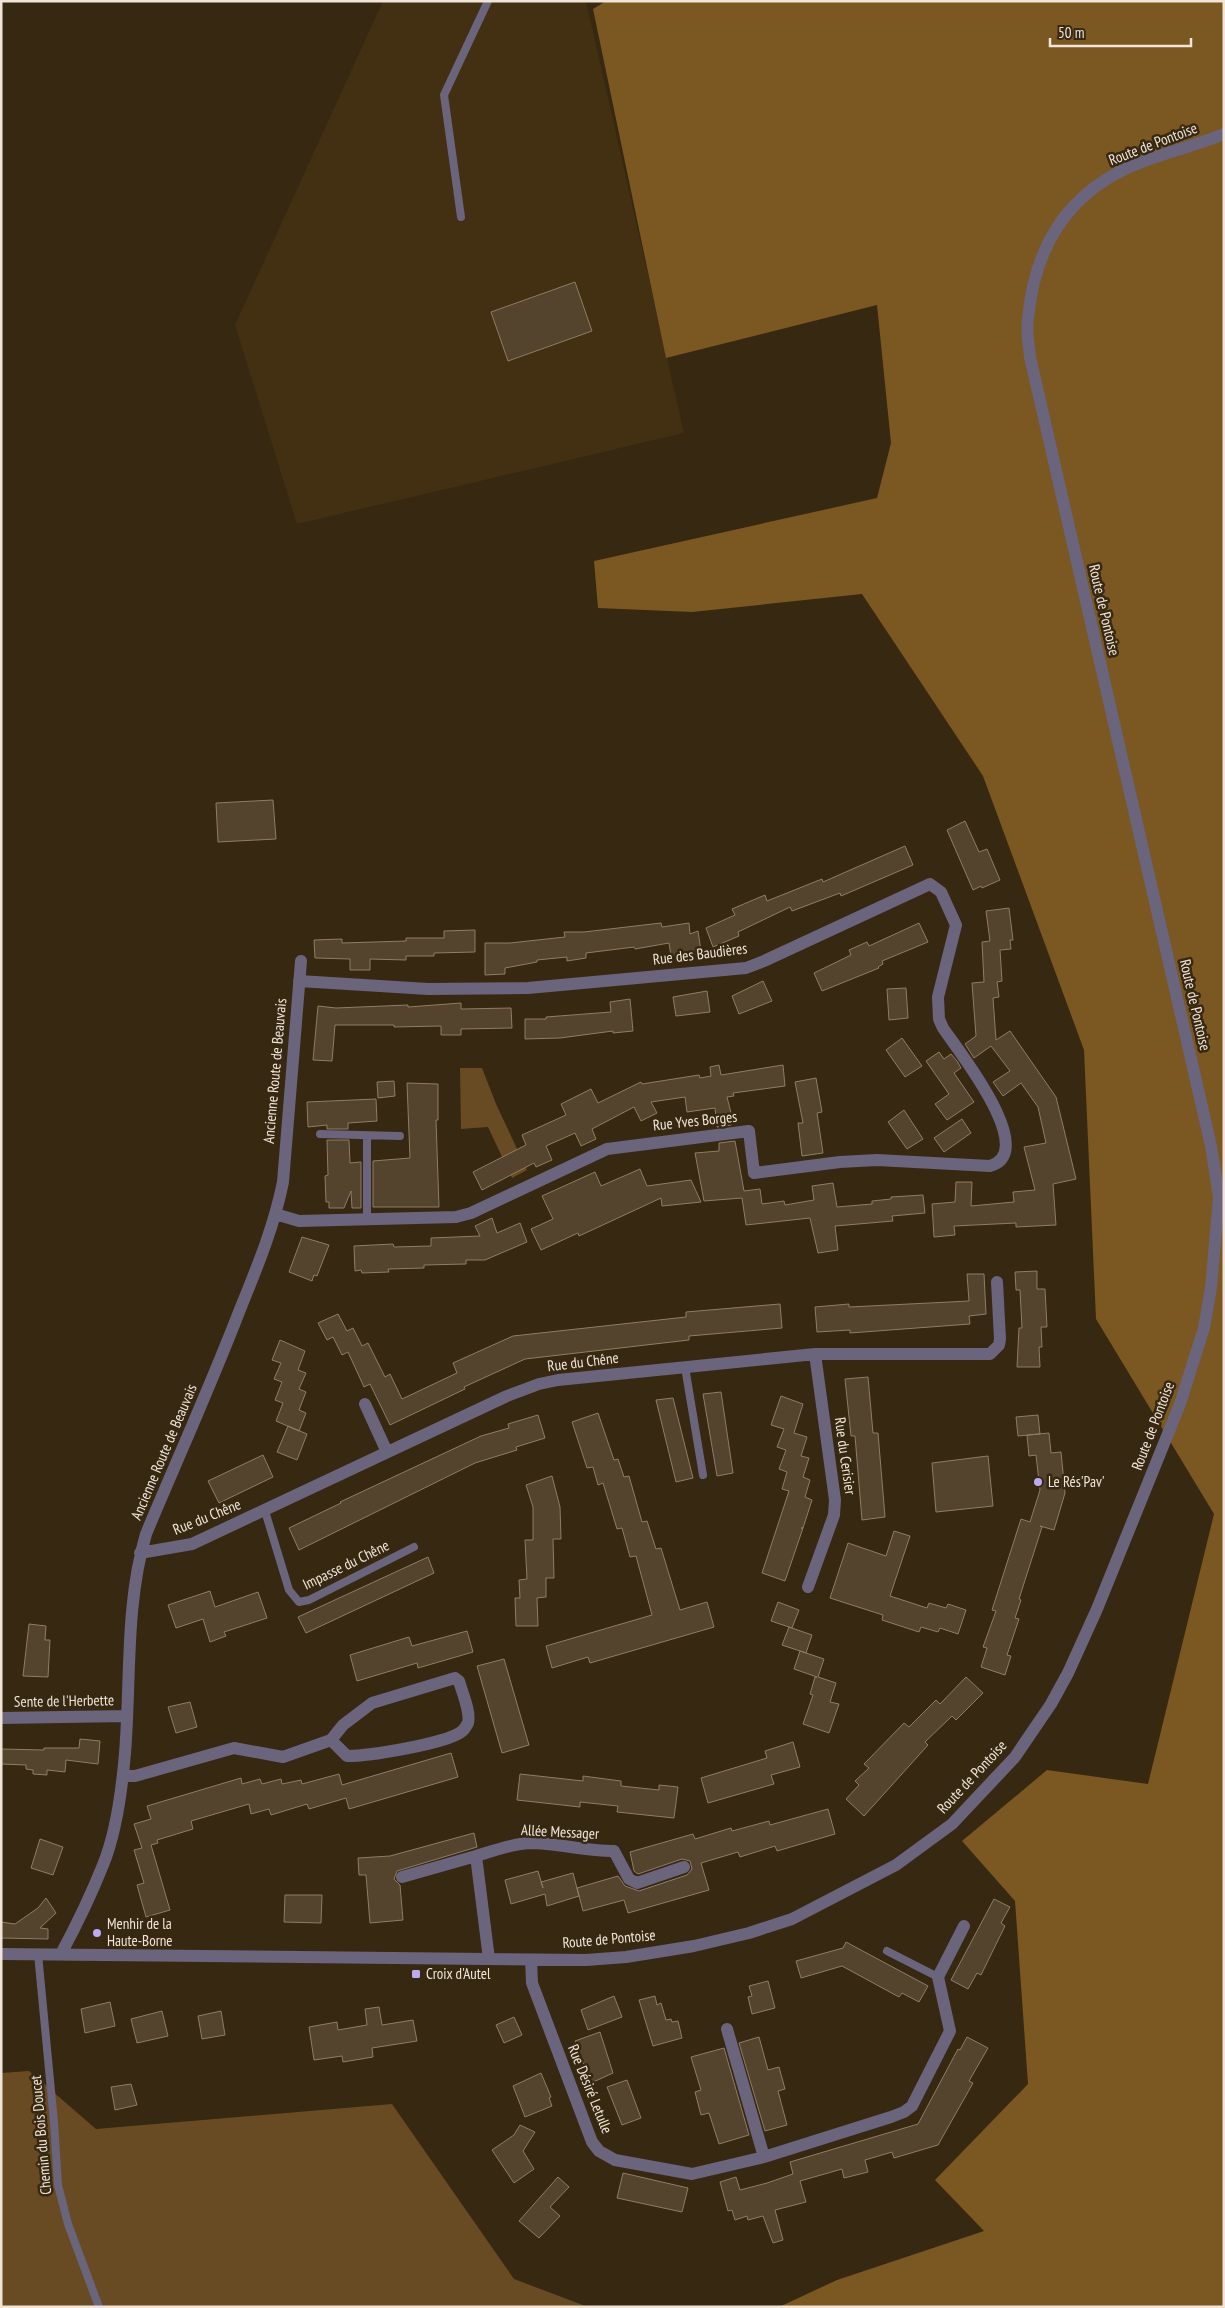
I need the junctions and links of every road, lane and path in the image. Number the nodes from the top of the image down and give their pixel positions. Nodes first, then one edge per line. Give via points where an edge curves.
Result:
1 (488, 1) edge
2 (1224, 134) edge
3 (461, 217) dead end
4 (301, 962) dead end
5 (300, 981) junction
6 (943, 1028) joint
7 (320, 1134) dead end
8 (367, 1136) junction
9 (400, 1136) dead end
10 (275, 1214) junction
11 (367, 1220) junction
12 (996, 1282) dead end
13 (815, 1354) junction
14 (685, 1367) junction
15 (365, 1404) dead end
16 (387, 1452) junction
17 (702, 1475) dead end
18 (265, 1511) junction
19 (414, 1547) dead end
20 (140, 1553) junction
21 (808, 1587) dead end
22 (128, 1716) junction
23 (1, 1718) edge
24 (331, 1740) junction
25 (123, 1776) junction
26 (476, 1856) junction
27 (684, 1867) dead end
28 (402, 1877) dead end
29 (964, 1926) dead end
30 (887, 1951) dead end
31 (1, 1954) edge
32 (38, 1954) junction
33 (61, 1954) junction
34 (489, 1959) junction
35 (531, 1960) junction
36 (938, 1977) junction
37 (727, 2029) dead end
38 (764, 2157) junction
39 (99, 2307) edge

1 - 3 lane via 444,95
2 - 35 street, Route de Pontoise via 1124,169 1081,197 1064,216 1041,259 1027,321 1030,357 1211,1146 1219,1197 1212,1288 1204,1328 1180,1404 1097,1609 1060,1688 1015,1757 952,1824 896,1866 792,1919 758,1930 694,1946 626,1957
4 - 5 street, Ancienne Route de Beauvais
5 - 6 street, Rue des Baudières via 428,989 528,988 746,968 930,884 941,892 956,925 938,997 939,1019
5 - 10 street, Ancienne Route de Beauvais via 283,1182
6 - 11 street, Rue Yves Borges via 997,1109 1005,1147 1004,1155 996,1164 868,1160 754,1173 749,1132 607,1149 471,1213 456,1217
7 - 8 lane
8 - 9 lane
8 - 11 lane
10 - 11 street, Rue Yves Borges via 300,1221
10 - 20 street, Ancienne Route de Beauvais via 227,1344
12 - 13 street, Rue du Chêne via 1000,1339 990,1354
13 - 14 street, Rue du Chêne
13 - 21 street, Rue du Cerisier via 836,1500 834,1515
14 - 16 street, Rue du Chêne via 539,1384
14 - 17 lane
15 - 16 street
16 - 18 street, Rue du Chêne
18 - 19 lane, Impasse du Chêne via 289,1590 299,1602 309,1600
18 - 20 street, Rue du Chêne via 192,1544
20 - 22 street, Ancienne Route de Beauvais via 131,1618
22 - 23 street, Sente de l'Herbette
22 - 25 street, Ancienne Route de Beauvais
24 - 24 street via 347,1756 360,1756 460,1734 469,1718 459,1681 455,1678 372,1703 343,1725
24 - 25 street via 283,1757 234,1748 135,1776
25 - 33 street, Ancienne Route de Beauvais via 103,1866
26 - 27 street, Allée Messager via 530,1843 614,1851 629,1879 636,1883
26 - 28 street, Allée Messager
26 - 34 street
29 - 36 street
30 - 36 lane
31 - 32 street, Route de Pontoise
32 - 33 street, Route de Pontoise
32 - 39 lane, Chemin du Bois Doucet via 58,2185 68,2224
33 - 34 street, Route de Pontoise
34 - 35 street, Route de Pontoise
35 - 38 street, Rue Désiré Letulle via 532,1983 592,2142 599,2151 615,2160 692,2174
36 - 38 street, Rue Désiré Letulle via 950,2032 912,2106 891,2117
37 - 38 street

